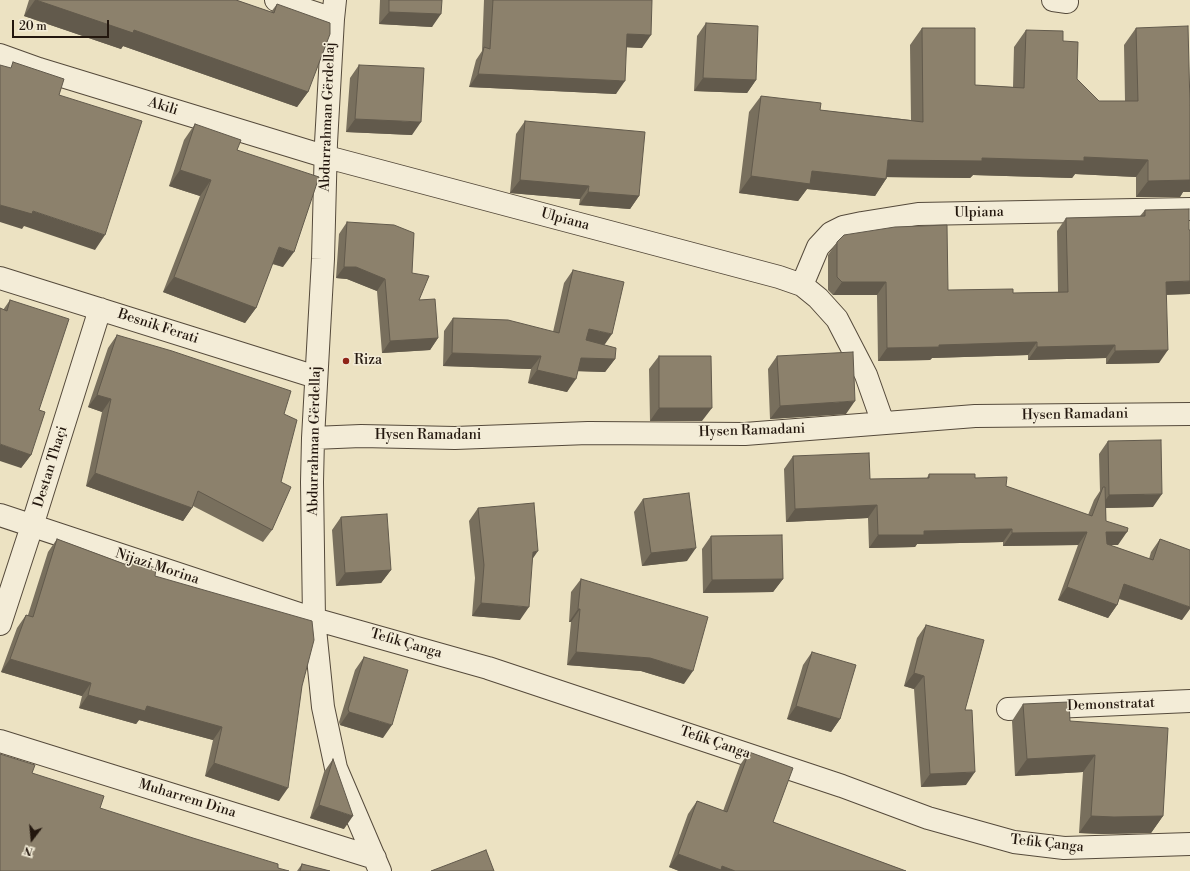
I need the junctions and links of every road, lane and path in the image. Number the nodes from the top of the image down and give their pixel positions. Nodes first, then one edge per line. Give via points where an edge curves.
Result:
1 (276, 0) edge
2 (334, 9) edge
3 (0, 55) edge
4 (327, 157) junction
5 (1190, 209) edge
6 (0, 278) edge
7 (802, 285) junction
8 (100, 309) junction
9 (316, 377) junction
10 (1190, 414) edge
11 (882, 423) junction
12 (313, 438) junction
13 (0, 515) edge
14 (32, 526) junction
15 (314, 619) junction
16 (0, 624) edge
17 (1190, 701) edge
18 (1008, 709) dead end
19 (0, 741) edge
20 (1190, 844) edge
21 (377, 865) edge

1 - 2 street
2 - 4 street, Abdurrahman Gërdellaj
3 - 4 street, Akili
4 - 7 street, Ulpiana
4 - 9 street, Abdurrahman Gërdellaj
5 - 7 street, Ulpiana via 918,214 862,223 843,227 831,233 818,247
6 - 8 street, Besnik Ferati
7 - 11 street, Ulpiana via 837,319 866,375
8 - 9 street, Besnik Ferati
8 - 14 street, Destan Thaçi
9 - 12 street, Abdurrahman Gërdellaj
10 - 11 street, Hysen Ramadani via 975,416
11 - 12 street, Hysen Ramadani via 745,434 588,433 456,438
12 - 15 street, Abdurrahman Gërdellaj
13 - 14 street, Nijazi Morina
14 - 15 street, Nijazi Morina
14 - 16 street, Destan Thaçi
15 - 20 street, Tefik Çanga via 488,668 828,781 928,818 1014,842 1064,848
15 - 21 street, Abdurrahman Gërdellaj via 323,708 336,768
17 - 18 street, Demonstratat
19 - 21 street, Muharrem Dina

